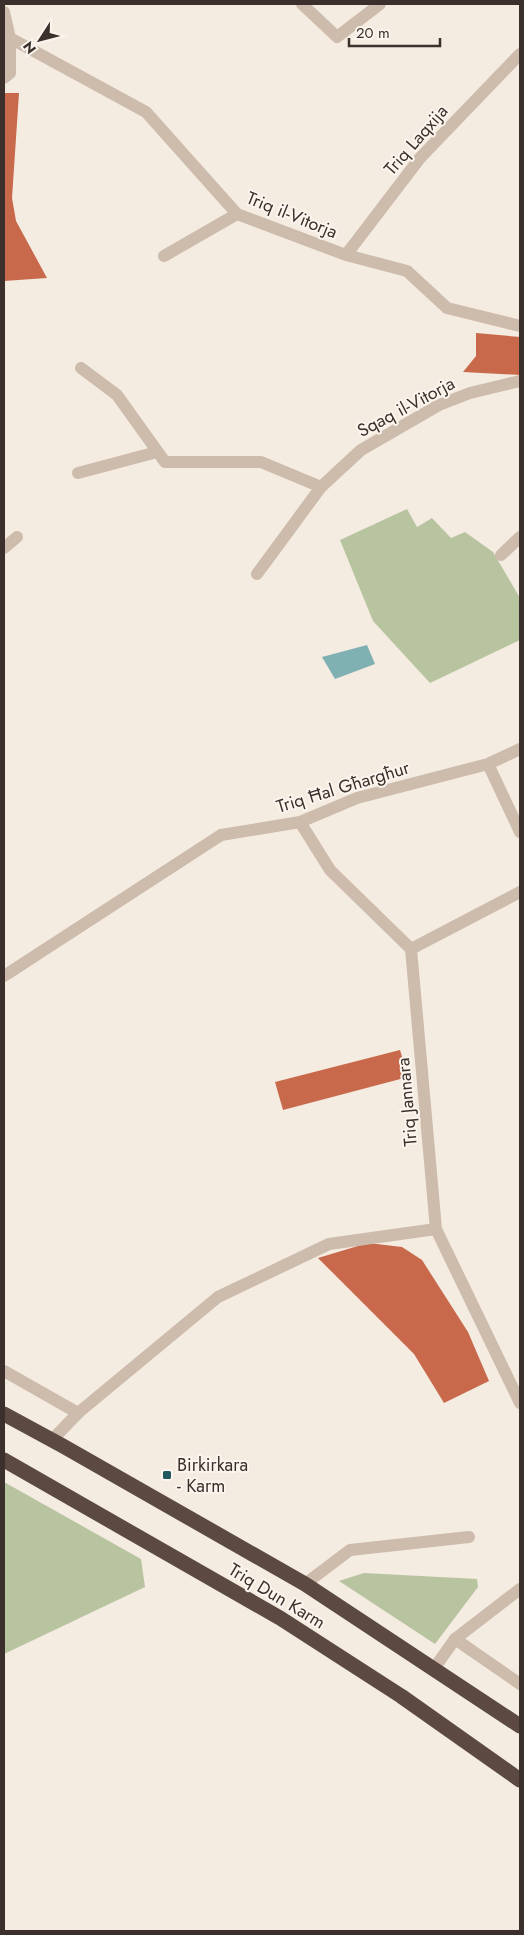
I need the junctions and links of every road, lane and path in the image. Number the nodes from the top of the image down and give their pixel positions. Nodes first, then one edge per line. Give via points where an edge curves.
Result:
1 (302, 4) edge
2 (380, 4) edge
3 (4, 12) edge
4 (7, 38) edge
5 (520, 54) edge
6 (4, 78) edge
7 (237, 214) junction
8 (346, 255) junction
9 (164, 256) dead end
10 (520, 326) edge
11 (81, 368) dead end
12 (520, 381) edge
13 (157, 452) junction
14 (78, 473) dead end
15 (321, 487) junction
16 (17, 537) dead end
17 (520, 537) edge
18 (4, 548) edge
19 (500, 555) dead end
20 (257, 574) dead end
21 (520, 749) edge
22 (488, 764) junction
23 (300, 822) junction
24 (520, 832) edge
25 (520, 892) edge
26 (410, 949) junction
27 (4, 976) edge
28 (436, 1229) junction
29 (4, 1370) edge
30 (520, 1403) edge
31 (78, 1413) junction
32 (4, 1414) edge
33 (52, 1440) junction
34 (4, 1460) edge
35 (469, 1537) dead end
36 (305, 1584) junction
37 (520, 1589) edge
38 (455, 1639) junction
39 (433, 1670) junction
40 (520, 1684) edge
41 (520, 1726) edge
42 (520, 1780) edge

1 - 2 street via 337,37
3 - 4 street
4 - 6 street via 10,73
4 - 7 street, Triq il-Vitorja via 146,112
5 - 8 street, Triq Laqxija via 420,158
7 - 8 street, Triq il-Vitorja
7 - 9 street
8 - 10 street, Triq il-Vitorja via 407,272 447,308
11 - 13 street via 117,395
12 - 15 street, Sqaq il-Vitorja via 470,393 439,405 361,450
13 - 14 street
13 - 15 street via 165,462 261,462
15 - 20 street, Sqaq il-Vitorja
16 - 18 street
17 - 19 street
21 - 22 street, Triq Ħal Għargħur
22 - 23 street, Triq Ħal Għargħur via 357,798
22 - 24 street
23 - 26 street via 330,870
23 - 27 street, Triq Ħal Għargħur via 221,835
25 - 26 street
26 - 28 street, Triq Jannara
28 - 30 street, Triq Jannara
28 - 31 street via 329,1244 218,1297
29 - 31 street
31 - 33 street
32 - 33 highway, Triq Dun Karm
33 - 36 highway, Triq Dun Karm
34 - 42 highway, Triq Dun Karm via 280,1618 401,1696
35 - 36 street via 350,1550
36 - 39 highway, Triq Dun Karm
37 - 38 street
38 - 39 street
38 - 40 street
39 - 41 highway, Triq Dun Karm

